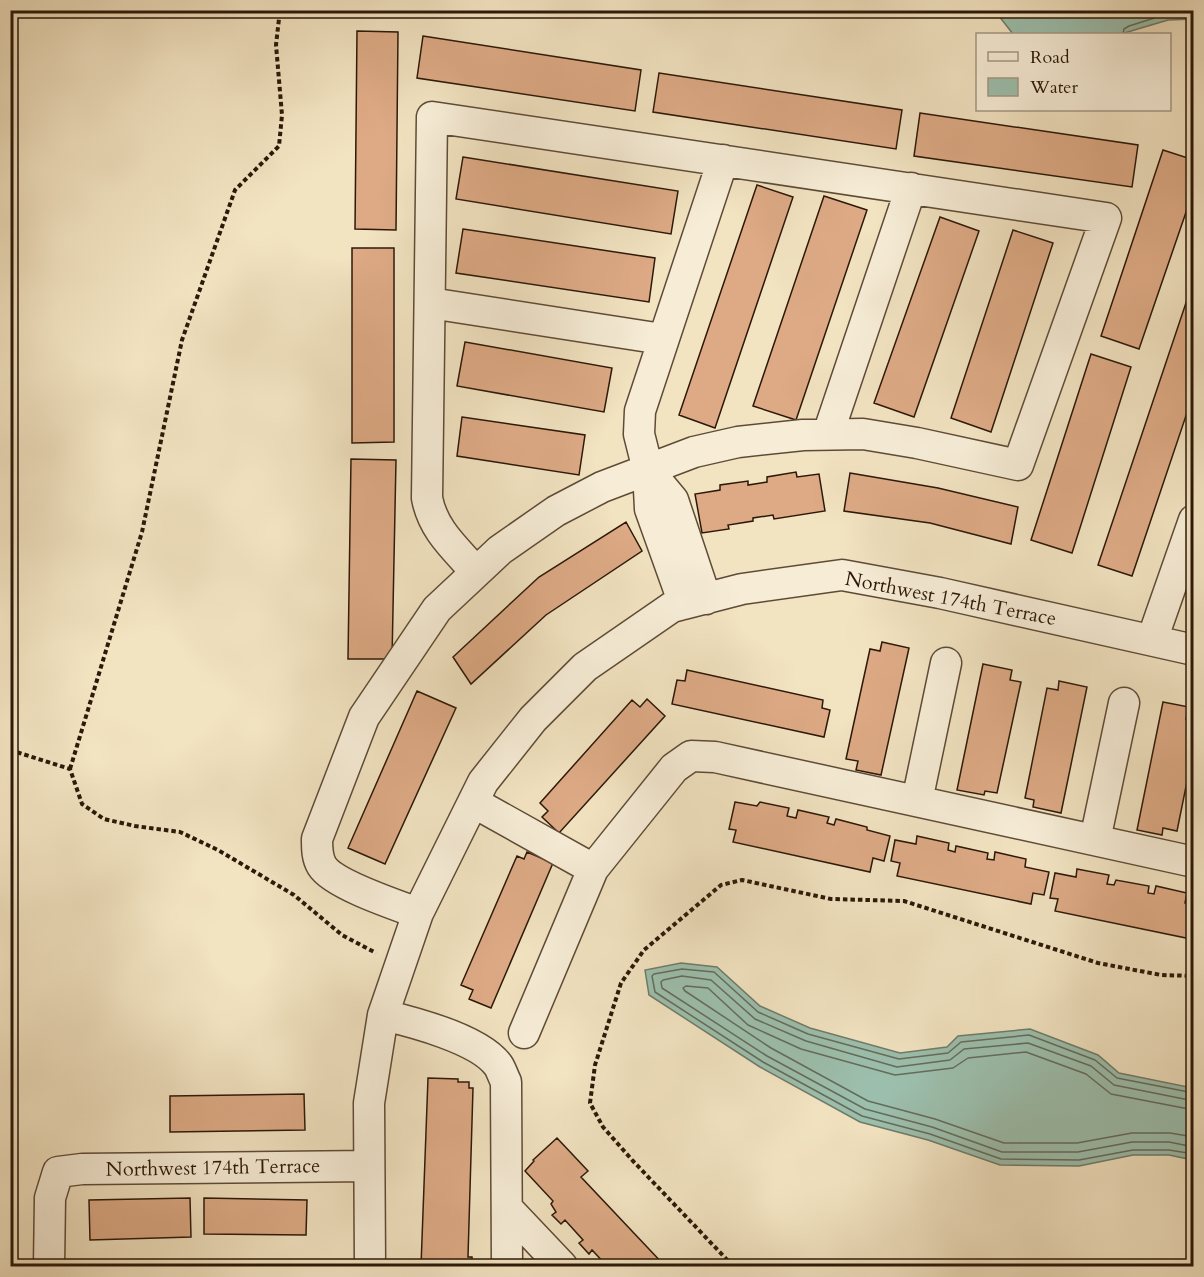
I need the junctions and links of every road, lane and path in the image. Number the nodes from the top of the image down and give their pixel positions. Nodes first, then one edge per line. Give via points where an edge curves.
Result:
1 (280, 10) edge
2 (723, 160) junction
3 (910, 188) junction
4 (430, 303) junction
5 (662, 339) junction
6 (828, 434) junction
7 (648, 470) junction
8 (1194, 520) edge
9 (476, 572) junction
10 (695, 602) junction
11 (1152, 640) junction
12 (1194, 650) edge
13 (946, 663) dead end
14 (1124, 703) dead end
15 (10, 750) edge
16 (70, 769) junction
17 (917, 801) junction
18 (473, 802) junction
19 (1095, 840) junction
20 (1194, 862) edge
21 (593, 869) junction
22 (418, 914) junction
23 (400, 965) junction
24 (1194, 976) edge
25 (383, 1015) junction
26 (524, 1033) dead end
27 (369, 1166) junction
28 (507, 1208) junction
29 (49, 1266) edge
30 (370, 1266) edge
31 (507, 1266) edge
32 (562, 1266) edge
33 (733, 1266) edge

1 - 16 path via 276,45 282,115 279,146 234,190 182,340 142,532
2 - 3 street
2 - 4 street via 432,117
2 - 5 street
3 - 6 street
3 - 6 street via 1106,218 1018,465 863,434
4 - 5 street
4 - 9 street via 427,498 437,528
5 - 7 street via 640,411 639,434
6 - 7 street via 738,442 694,452
7 - 9 street via 602,487 556,511
7 - 10 street via 650,509
8 - 11 street
9 - 22 street via 437,609 364,717 317,839 322,867 334,879
10 - 11 street, Northwest 174th Terrace via 741,589 842,575
10 - 18 street, Northwest 174th Terrace via 672,608 585,667 533,719 483,782
11 - 12 street, Northwest 174th Terrace
13 - 17 street
14 - 19 street
15 - 16 path
16 - 23 path via 82,804 104,819 180,832 218,850 294,895 342,935
17 - 19 street
17 - 21 street via 715,757 691,756 674,768
18 - 21 street
18 - 22 street, Northwest 174th Terrace
19 - 20 street
21 - 26 street
22 - 23 street, Northwest 174th Terrace
23 - 25 street, Northwest 174th Terrace
24 - 33 path via 1161,975 1098,963 904,901 831,899 742,880 721,885 644,950 621,983 596,1065 590,1103 603,1126 633,1161
25 - 27 street, Northwest 174th Terrace via 369,1103
25 - 28 street via 423,1024 452,1036 485,1053 498,1065 506,1082
27 - 29 street, Northwest 174th Terrace via 58,1172 50,1198
27 - 30 street, Northwest 174th Terrace
28 - 31 street
28 - 32 street

